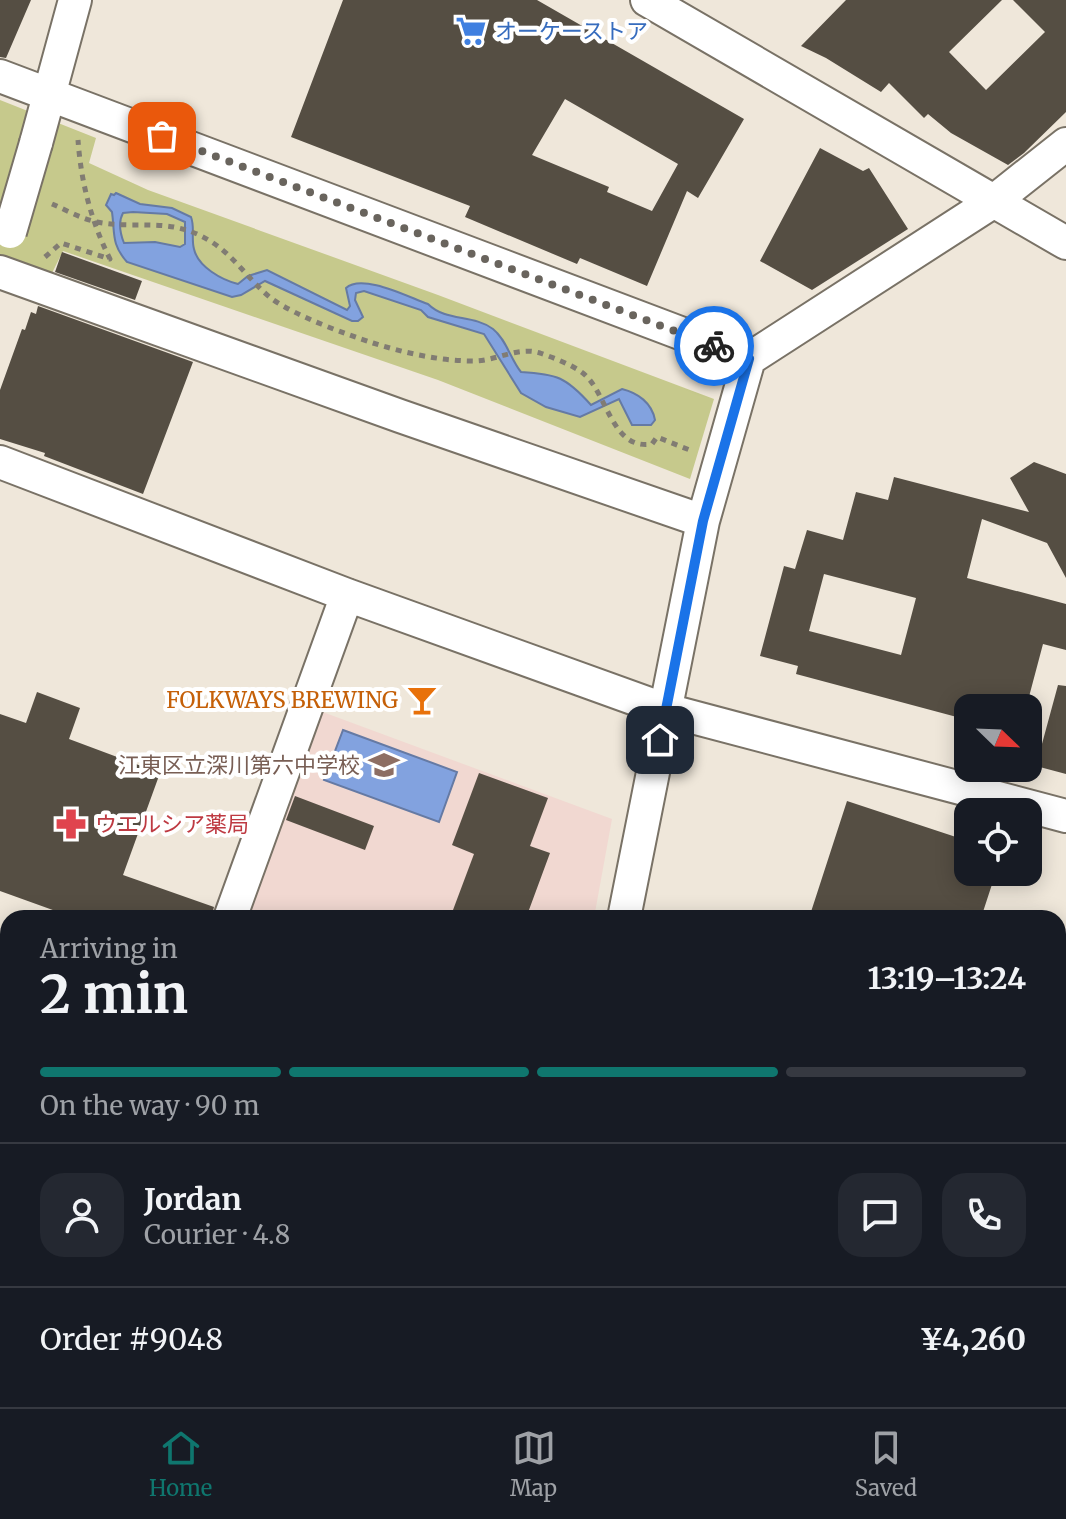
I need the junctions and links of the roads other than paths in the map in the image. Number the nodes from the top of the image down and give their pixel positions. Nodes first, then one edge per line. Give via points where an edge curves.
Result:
1 (75, 0) edge
2 (647, 0) edge
3 (0, 76) edge
4 (49, 94) junction
5 (1066, 144) edge
6 (994, 201) junction
7 (1066, 243) edge
8 (0, 265) edge
9 (0, 272) edge
10 (749, 359) junction
11 (0, 462) edge
12 (703, 521) junction
13 (347, 595) junction
14 (666, 710) junction
15 (1066, 816) edge
16 (233, 910) edge
17 (626, 910) edge

1 - 4 street
2 - 6 street
3 - 4 street
4 - 8 street, bridge
4 - 10 street
5 - 6 street
6 - 7 street
6 - 10 street
9 - 12 street
10 - 12 street
11 - 13 street
12 - 14 street
13 - 14 street
13 - 16 street
14 - 15 street
14 - 17 street

